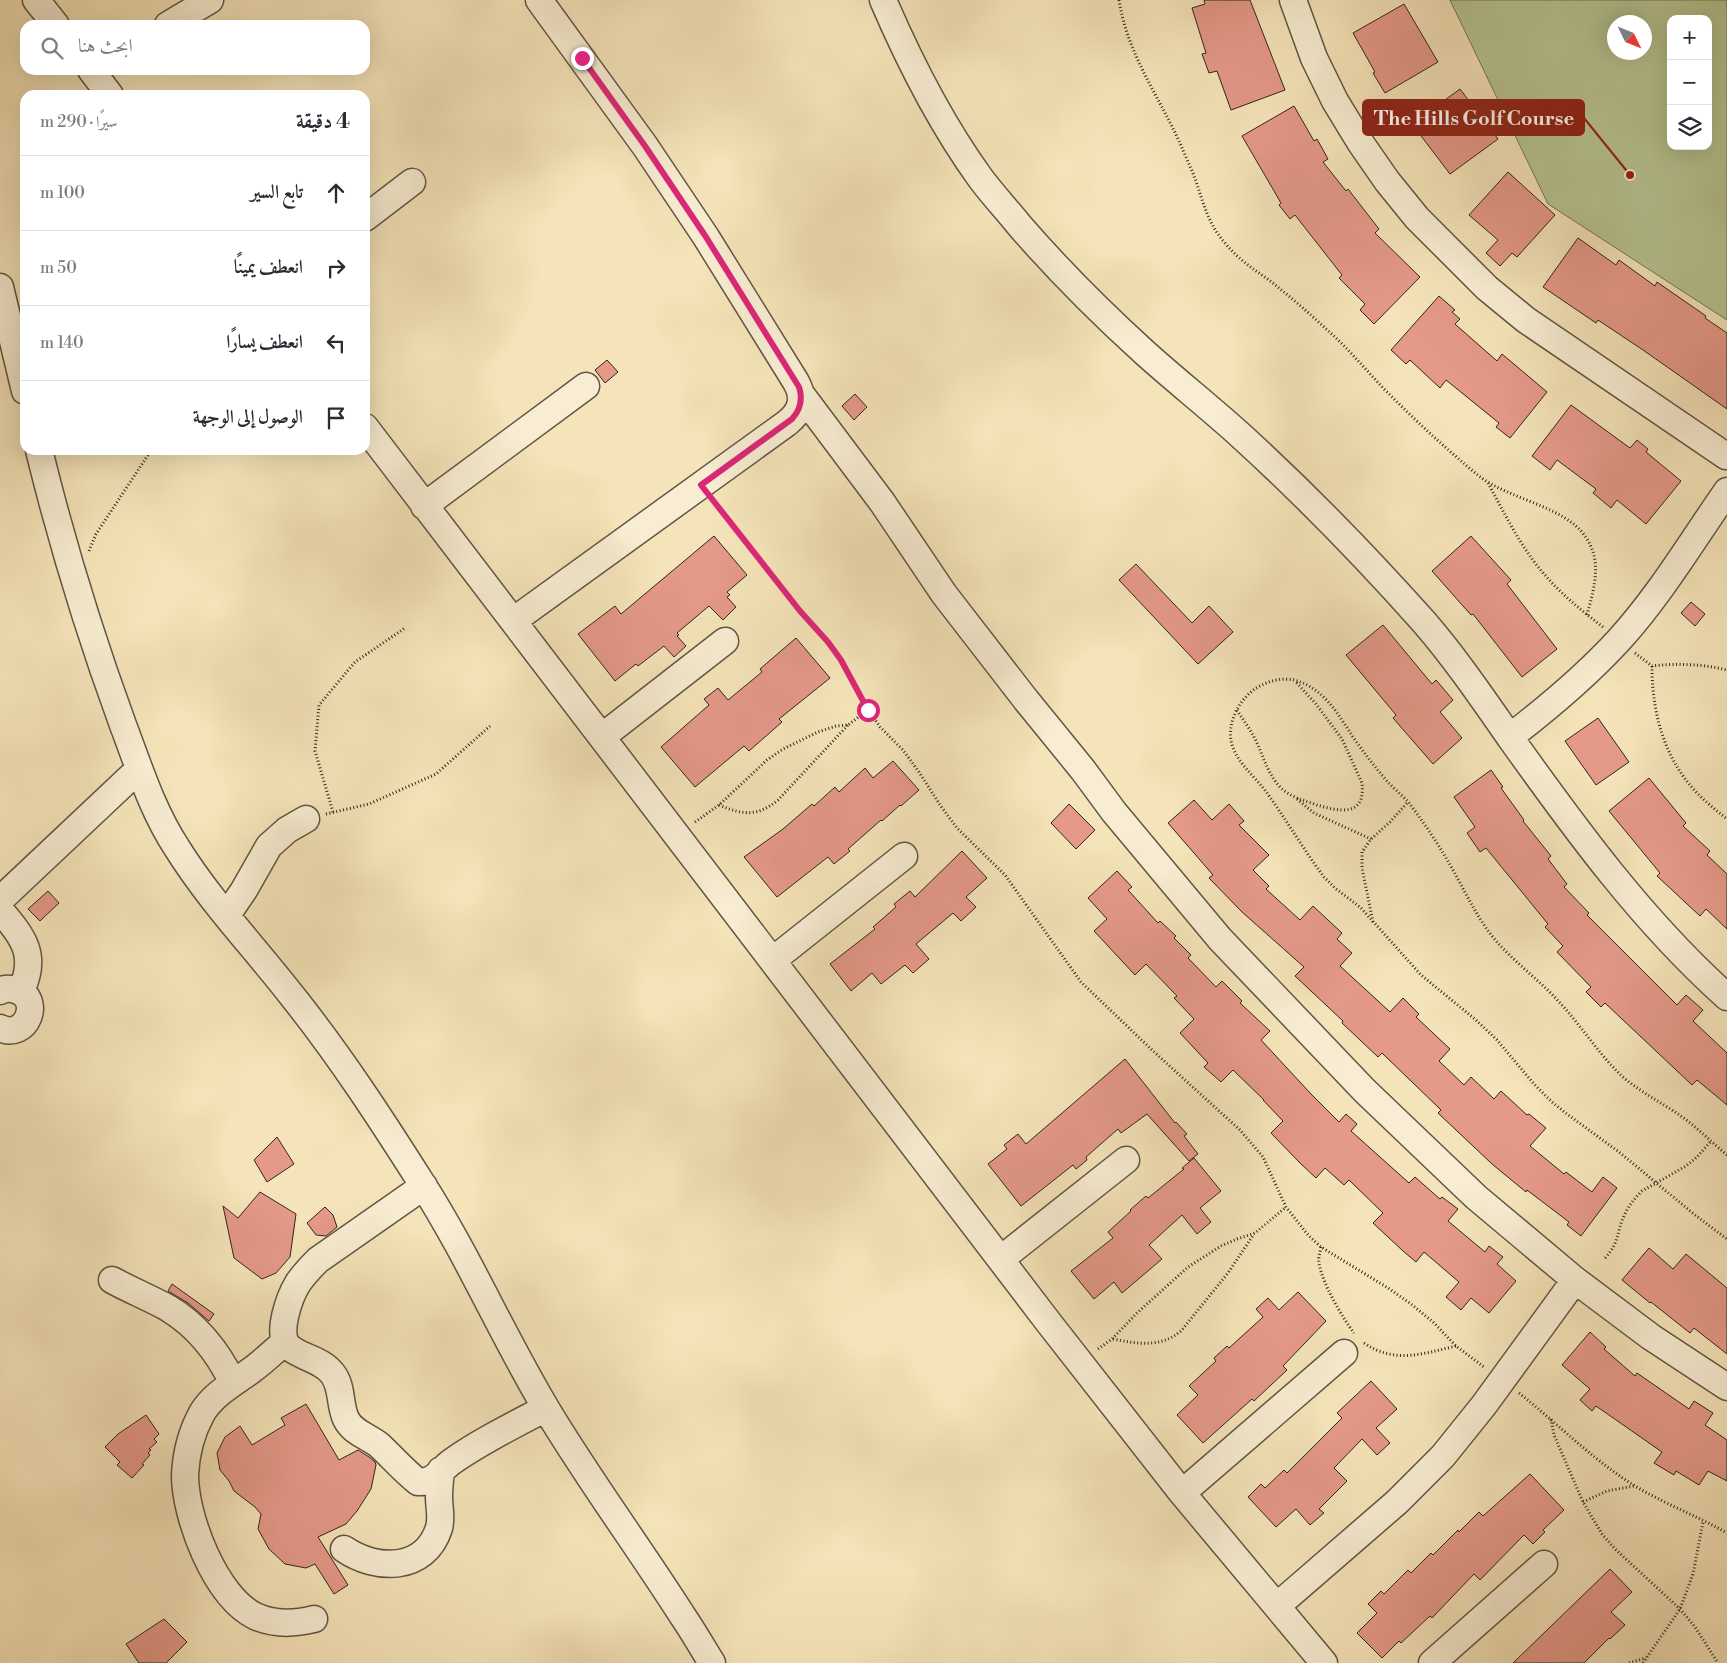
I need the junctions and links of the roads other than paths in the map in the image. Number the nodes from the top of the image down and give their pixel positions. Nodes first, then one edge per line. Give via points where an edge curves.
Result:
1 (36, 0) edge
2 (210, 0) edge
3 (540, 0) edge
4 (883, 0) edge
5 (1293, 0) edge
6 (52, 20) edge
7 (176, 20) edge
8 (412, 182) dead end
9 (370, 214) edge
10 (0, 287) edge
11 (20, 370) edge
12 (586, 386) dead end
13 (801, 394) junction
14 (370, 434) edge
15 (40, 455) edge
16 (1727, 456) edge
17 (1727, 491) edge
18 (424, 506) junction
19 (512, 621) junction
20 (725, 641) dead end
21 (602, 736) junction
22 (1510, 737) junction
23 (140, 769) junction
24 (306, 819) road end
25 (904, 856) dead end
26 (0, 900) edge
27 (0, 910) edge
28 (227, 915) junction
29 (773, 960) junction
30 (10, 991) edge
31 (1727, 996) edge
32 (0, 1028) edge
33 (1126, 1160) dead end
34 (424, 1186) junction
35 (1001, 1259) junction
36 (112, 1280) dead end
37 (1575, 1280) junction
38 (285, 1342) junction
39 (1355, 1344) road end
40 (233, 1383) junction
41 (1727, 1387) edge
42 (546, 1408) junction
43 (441, 1470) junction
44 (1182, 1493) junction
45 (344, 1548) dead end
46 (1544, 1564) dead end
47 (1277, 1606) junction
48 (314, 1619) dead end
49 (712, 1663) edge
50 (1324, 1663) edge
51 (1432, 1663) edge

1 - 6 street
2 - 7 street
3 - 13 street via 706,237
4 - 22 street via 925,89 982,180 1009,212 1109,320 1238,433 1338,530 1426,624
5 - 16 street via 1314,58 1335,101 1360,142 1417,218 1487,288 1526,320
8 - 9 street
10 - 11 street
12 - 18 street
13 - 19 street via 800,407 792,419
13 - 37 street via 882,502 944,594 1114,812 1220,939 1420,1145
14 - 18 street
15 - 23 street via 75,587
16 - 17 street via 1718,467 1719,480
17 - 22 street via 1652,599 1619,640 1567,691
18 - 19 street
19 - 21 street
20 - 21 street
21 - 29 street
22 - 31 street via 1587,843 1634,900 1673,945
23 - 26 street
23 - 28 street via 155,810 176,847
24 - 28 street via 269,846
25 - 29 street
27 - 30 street via 21,935 29,957 28,969
28 - 34 street via 330,1047
29 - 35 street
30 - 32 street via 28,998 29,1017 15,1030
33 - 35 street
34 - 38 street via 307,1271 290,1298 283,1330
34 - 42 street
35 - 44 street
36 - 40 street via 166,1307 194,1327 216,1353
37 - 41 street via 1651,1337
37 - 47 street via 1464,1431 1421,1479
38 - 40 street
38 - 43 street via 332,1372 347,1421 412,1478 425,1483
39 - 44 street
40 - 48 street via 202,1412 188,1453 186,1496 197,1536 214,1572 238,1604 255,1616 274,1622 294,1624
42 - 43 street
42 - 49 street
43 - 45 street via 439,1527 427,1549 417,1557 399,1563 379,1564 355,1556
44 - 47 street
46 - 51 street
47 - 50 street

